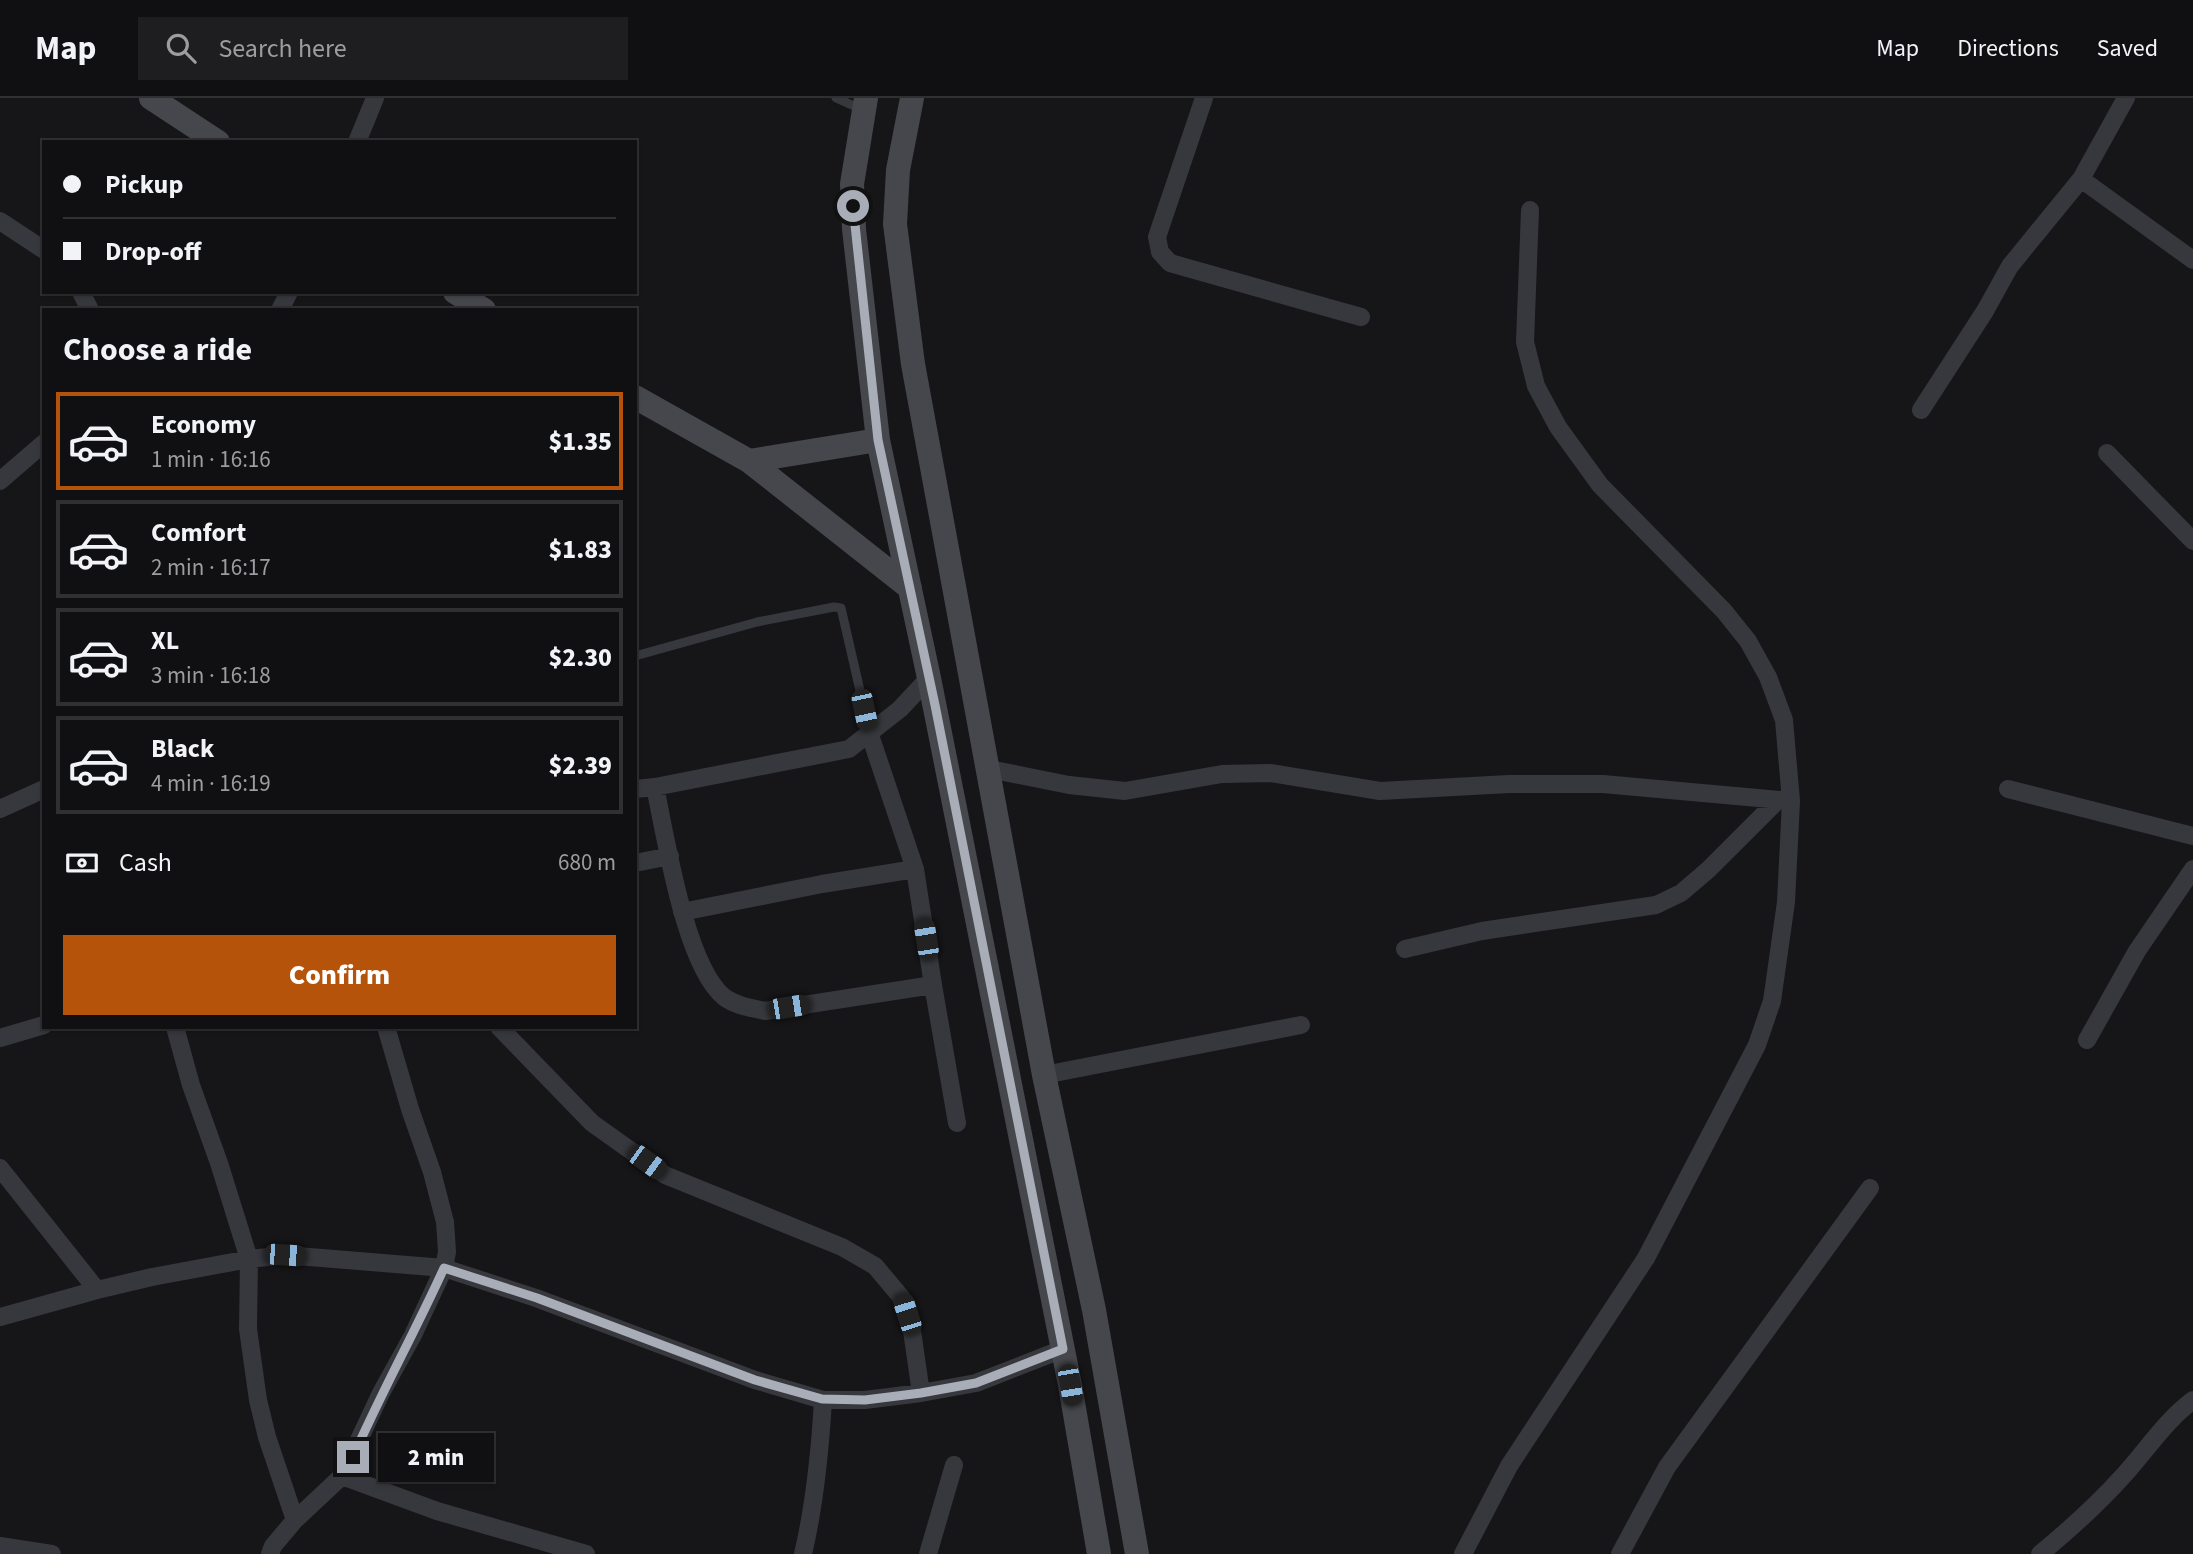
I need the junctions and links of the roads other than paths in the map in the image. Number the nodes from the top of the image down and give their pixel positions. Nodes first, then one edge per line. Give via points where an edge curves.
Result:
1 (151, 98) edge
2 (374, 98) edge
3 (836, 98) edge
4 (912, 98) edge
5 (1204, 98) edge
6 (2126, 98) edge
7 (865, 104) edge
8 (215, 140) edge
9 (358, 140) edge
10 (2081, 179) junction
11 (1530, 211) dead end
12 (0, 221) edge
13 (42, 249) edge
14 (2193, 260) edge
15 (458, 294) edge
16 (481, 308) edge
17 (1361, 317) dead end
18 (637, 398) edge
19 (1921, 410) dead end
20 (878, 440) junction
21 (42, 445) edge
22 (2107, 453) dead end
23 (749, 461) junction
24 (0, 481) edge
25 (2193, 541) edge
26 (910, 588) junction
27 (637, 655) edge
28 (929, 678) junction
29 (870, 735) junction
30 (989, 769) junction
31 (655, 787) junction
32 (637, 789) edge
33 (2008, 789) dead end
34 (42, 790) edge
35 (1784, 800) junction
36 (0, 808) edge
37 (2193, 836) edge
38 (670, 856) junction
39 (637, 863) edge
40 (915, 869) junction
41 (2193, 869) edge
42 (682, 912) junction
43 (1405, 949) dead end
44 (933, 985) junction
45 (1301, 1025) dead end
46 (42, 1026) edge
47 (176, 1029) edge
48 (387, 1029) edge
49 (501, 1029) edge
50 (0, 1038) edge
51 (2087, 1040) dead end
52 (1044, 1075) junction
53 (957, 1123) dead end
54 (0, 1168) edge
55 (1870, 1188) dead end
56 (249, 1259) junction
57 (444, 1268) junction
58 (97, 1290) junction
59 (0, 1317) edge
60 (1063, 1349) junction
61 (921, 1393) junction
62 (822, 1399) junction
63 (2193, 1400) edge
64 (954, 1465) dead end
65 (342, 1476) junction
66 (295, 1520) junction
67 (0, 1546) edge
68 (1141, 1552) edge
69 (52, 1554) edge
70 (270, 1554) edge
71 (586, 1554) edge
72 (803, 1554) edge
73 (928, 1554) edge
74 (1099, 1554) edge
75 (1463, 1554) edge
76 (1620, 1554) edge
77 (2040, 1554) edge

1 - 8 street
2 - 9 street
3 - 7 lane
4 - 30 street via 898,170 895,224 913,364
5 - 17 street via 1157,237 1160,252 1170,263
6 - 10 street
7 - 20 street via 852,184
10 - 14 street
10 - 19 street via 2010,266
11 - 35 street via 1525,342 1536,386 1558,427 1600,485 1748,641 1784,720
12 - 13 street
15 - 16 street
18 - 23 street
20 - 23 street
20 - 26 street
21 - 24 street
22 - 25 street
23 - 26 street
26 - 28 street
27 - 29 lane via 757,622 841,608
28 - 29 street
28 - 60 street
29 - 31 street via 849,749
29 - 40 street
30 - 35 street via 1125,791 1222,774 1270,773 1380,791 1603,784
30 - 52 street
31 - 32 street
31 - 38 street
33 - 37 street
34 - 36 street
35 - 43 street via 1681,893 1656,905 1482,931
35 - 75 street via 1786,902 1772,1001 1756,1045 1646,1258 1509,1466
38 - 39 street
38 - 42 street
40 - 42 street
40 - 44 street
41 - 51 street via 2137,951
42 - 44 street via 710,981 725,998 743,1006 765,1011
44 - 53 street
45 - 52 street
46 - 50 street
47 - 56 street
48 - 57 street via 445,1222
49 - 61 street via 592,1123 665,1175 842,1247 875,1266 901,1297 912,1331
52 - 68 street
54 - 58 street
55 - 76 street via 1667,1467
56 - 57 street via 285,1255
56 - 58 street
56 - 66 street via 248,1329 258,1399
57 - 62 street via 755,1380
57 - 65 street
58 - 59 street
60 - 61 street via 976,1383
60 - 74 street
61 - 62 street via 865,1400
62 - 72 street via 820,1452
63 - 77 street via 2123,1477
64 - 73 street
65 - 66 street
65 - 71 street via 437,1511
66 - 70 street
67 - 69 street

